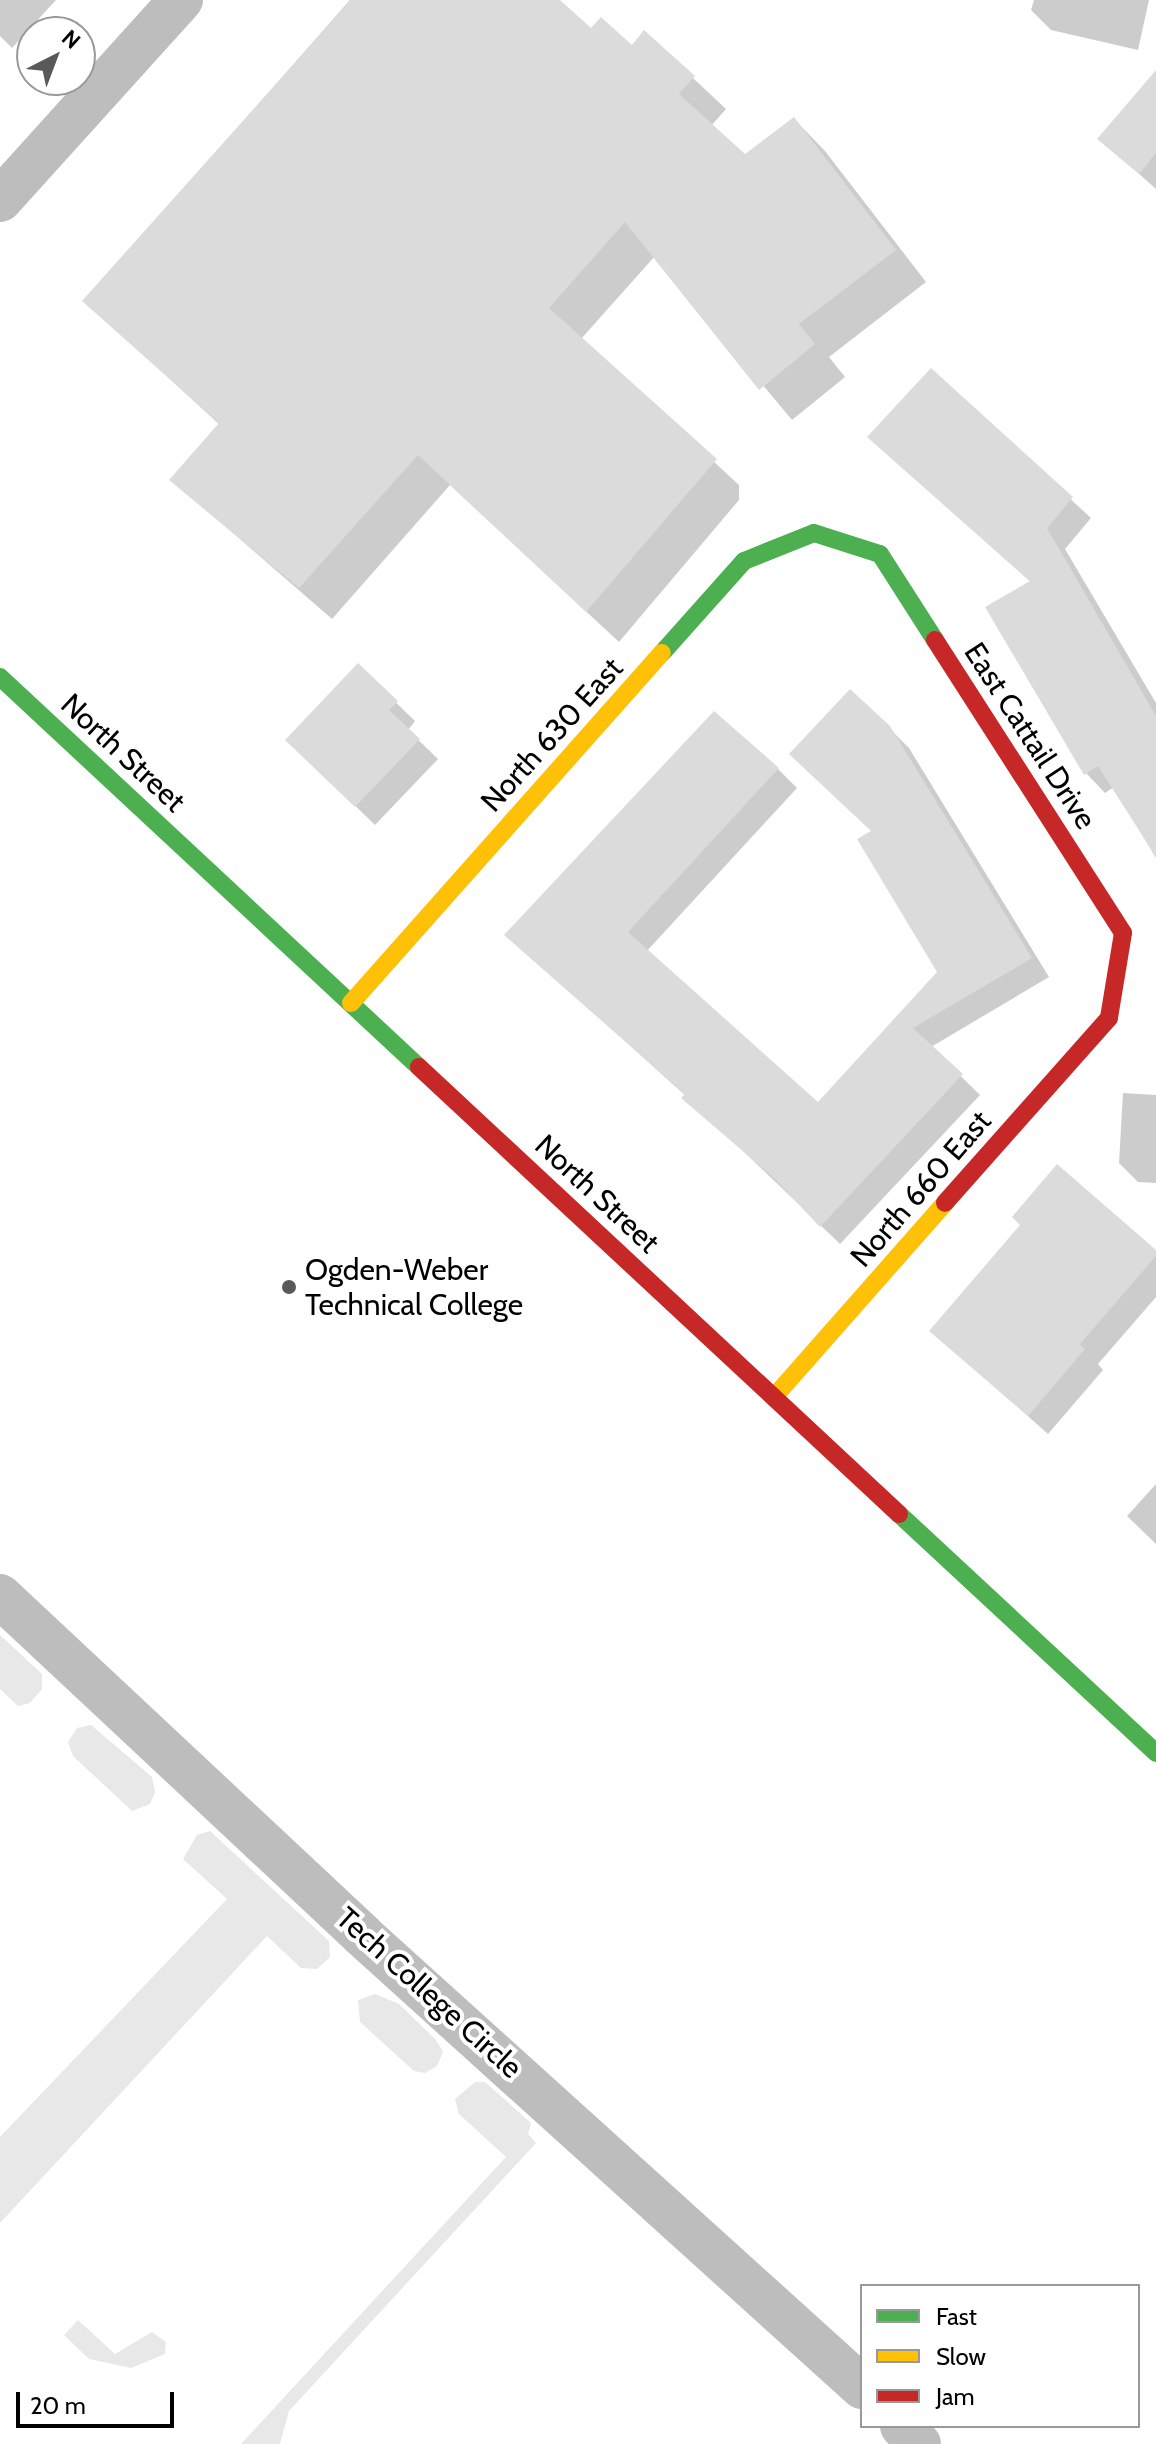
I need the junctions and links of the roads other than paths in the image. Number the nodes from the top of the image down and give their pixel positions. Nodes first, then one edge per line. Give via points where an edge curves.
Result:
1 (181, 0) edge
2 (0, 200) edge
3 (814, 533) joint
4 (0, 677) edge
5 (351, 1003) junction
6 (1109, 1018) joint
7 (774, 1397) junction
8 (0, 1596) edge
9 (1156, 1753) edge
10 (860, 2385) edge
11 (904, 2428) edge
12 (919, 2444) edge

1 - 2 street
3 - 5 street, North 630 East via 744,561
3 - 6 street, East Cattail Drive via 880,554 1123,933
4 - 5 street, North Street
5 - 7 street, North Street
6 - 7 street, North 660 East
7 - 9 street, North Street
8 - 10 street, Tech College Circle via 362,1935
11 - 12 street

